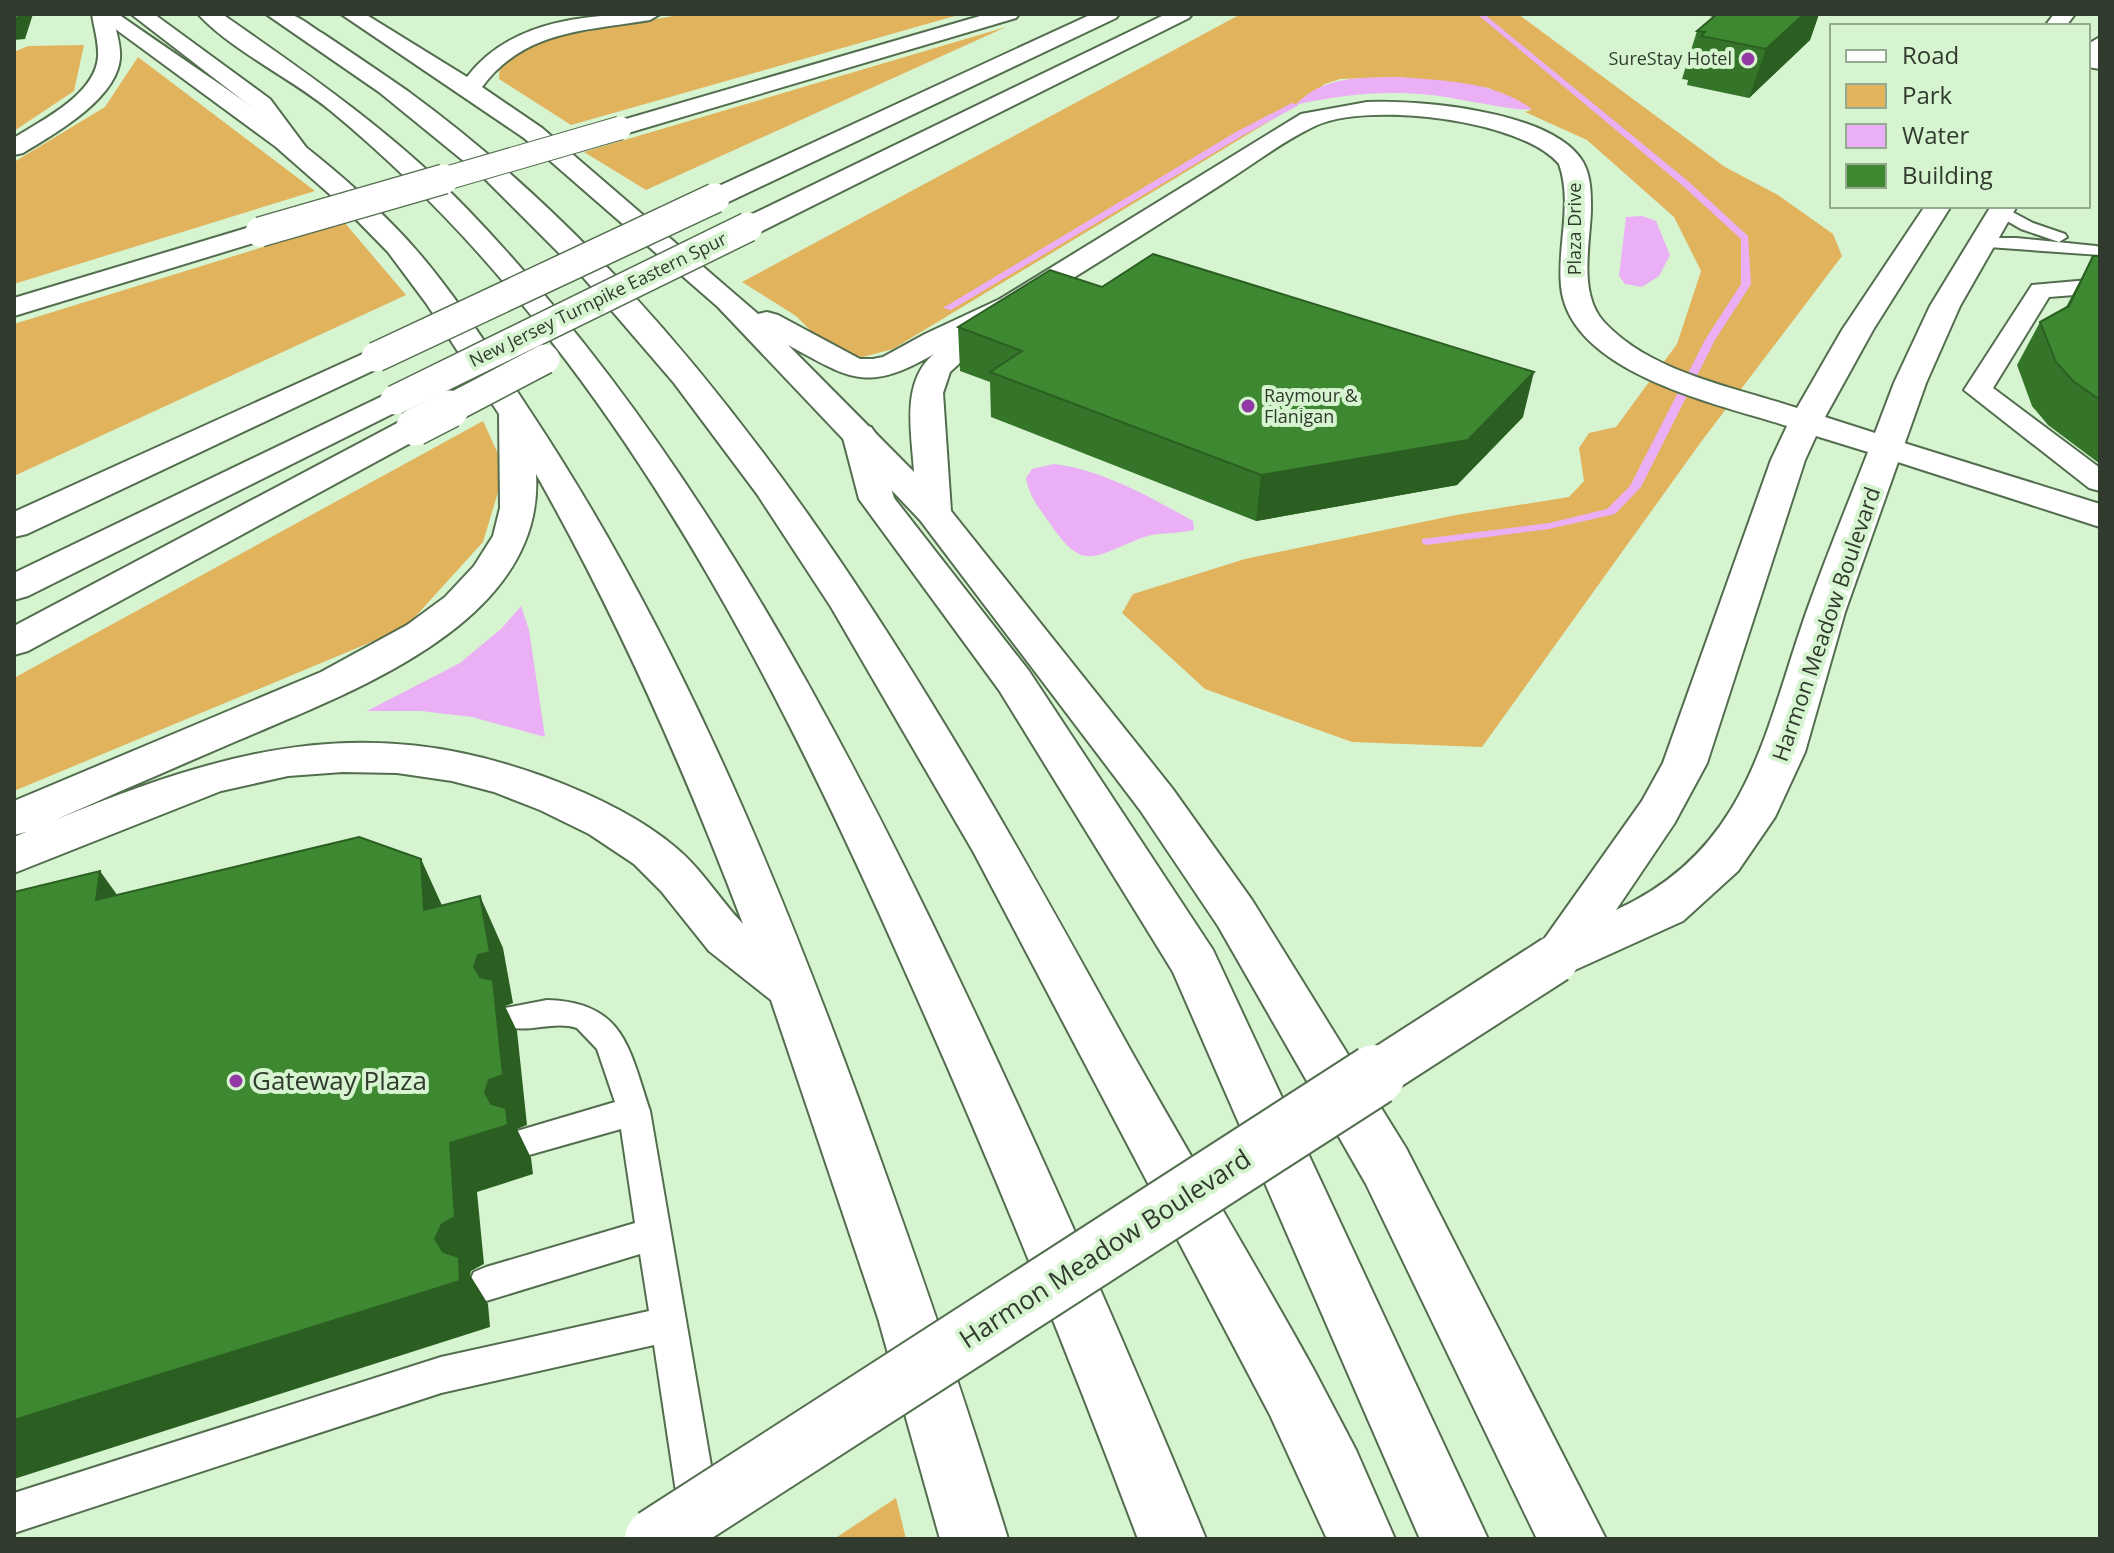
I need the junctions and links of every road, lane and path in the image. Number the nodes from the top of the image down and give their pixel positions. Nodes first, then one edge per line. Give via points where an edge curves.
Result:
1 (103, 14) edge
2 (141, 14) edge
3 (208, 14) edge
4 (276, 14) edge
5 (352, 14) edge
6 (650, 14) edge
7 (1009, 14) edge
8 (1109, 14) edge
9 (1182, 14) edge
10 (469, 89) junction
11 (14, 148) edge
12 (299, 154) junction
13 (1937, 208) edge
14 (2002, 208) edge
15 (1980, 243) junction
16 (2098, 251) edge
17 (2100, 286) edge
18 (728, 301) junction
19 (1010, 305) junction
20 (14, 307) edge
21 (514, 410) junction
22 (405, 414) junction
23 (1805, 422) junction
24 (859, 434) junction
25 (1888, 448) junction
26 (2100, 482) edge
27 (933, 512) junction
28 (2100, 516) edge
29 (14, 526) edge
30 (14, 588) edge
31 (14, 642) edge
32 (14, 819) edge
33 (14, 856) edge
34 (1555, 959) junction
35 (794, 990) junction
36 (516, 1017) dead end
37 (634, 1111) junction
38 (529, 1141) dead end
39 (655, 1233) junction
40 (486, 1284) dead end
41 (669, 1324) junction
42 (14, 1513) edge
43 (655, 1539) edge
44 (704, 1539) edge
45 (974, 1539) edge
46 (1172, 1539) edge
47 (1361, 1539) edge
48 (1454, 1539) edge
49 (1572, 1539) edge

1 - 11 main road via 109,59 103,75 69,111
1 - 12 main road
2 - 12 main road via 262,104
3 - 46 main road via 314,86 436,193 537,304 662,472 757,629 872,846 1017,1163
4 - 47 main road via 397,94 545,221 673,362 821,563 914,706 1014,882 1315,1436
5 - 10 main road
6 - 10 main road via 521,42 492,60
7 - 20 main road, bridge
8 - 29 main road, New Jersey Turnpike Eastern Spur, bridge
9 - 22 main road, New Jersey Turnpike Eastern Spur, bridge via 748,227 623,318
10 - 18 main road via 533,133
12 - 21 main road via 385,232
13 - 23 main road, Harmon Meadow Boulevard
14 - 15 main road, Harmon Meadow Boulevard
14 - 16 lane via 2027,226
15 - 16 lane
15 - 25 main road, Harmon Meadow Boulevard via 1910,383
17 - 26 street via 2041,290 1978,390
18 - 19 main road via 855,369 891,366
18 - 24 main road
19 - 23 main road, Plaza Drive via 1301,123 1362,110 1452,112 1503,125 1555,147 1574,167 1575,288 1582,315 1606,339 1672,378
19 - 27 main road via 947,357 930,379
21 - 32 main road via 519,512 494,565 467,597 395,649 331,682
21 - 35 main road via 584,524 641,633 719,799
22 - 30 main road
22 - 31 main road
23 - 25 main road, Plaza Drive
23 - 34 main road, Harmon Meadow Boulevard via 1685,763 1658,812
24 - 27 main road
24 - 48 main road via 877,499 1022,694 1195,964
25 - 28 main road, Plaza Drive
25 - 34 main road, Harmon Meadow Boulevard via 1826,612 1783,752 1759,806 1722,859 1666,908
27 - 49 main road via 1165,811 1282,990 1386,1166
33 - 35 main road via 167,792 238,771 319,758 444,764 555,795 653,853 720,931
34 - 43 main road, Harmon Meadow Boulevard, bridge
35 - 45 main road via 928,1379
36 - 37 lane via 580,1013 605,1031
37 - 38 lane
37 - 39 lane
39 - 40 lane
39 - 41 lane
41 - 42 lane via 441,1375
41 - 44 lane

